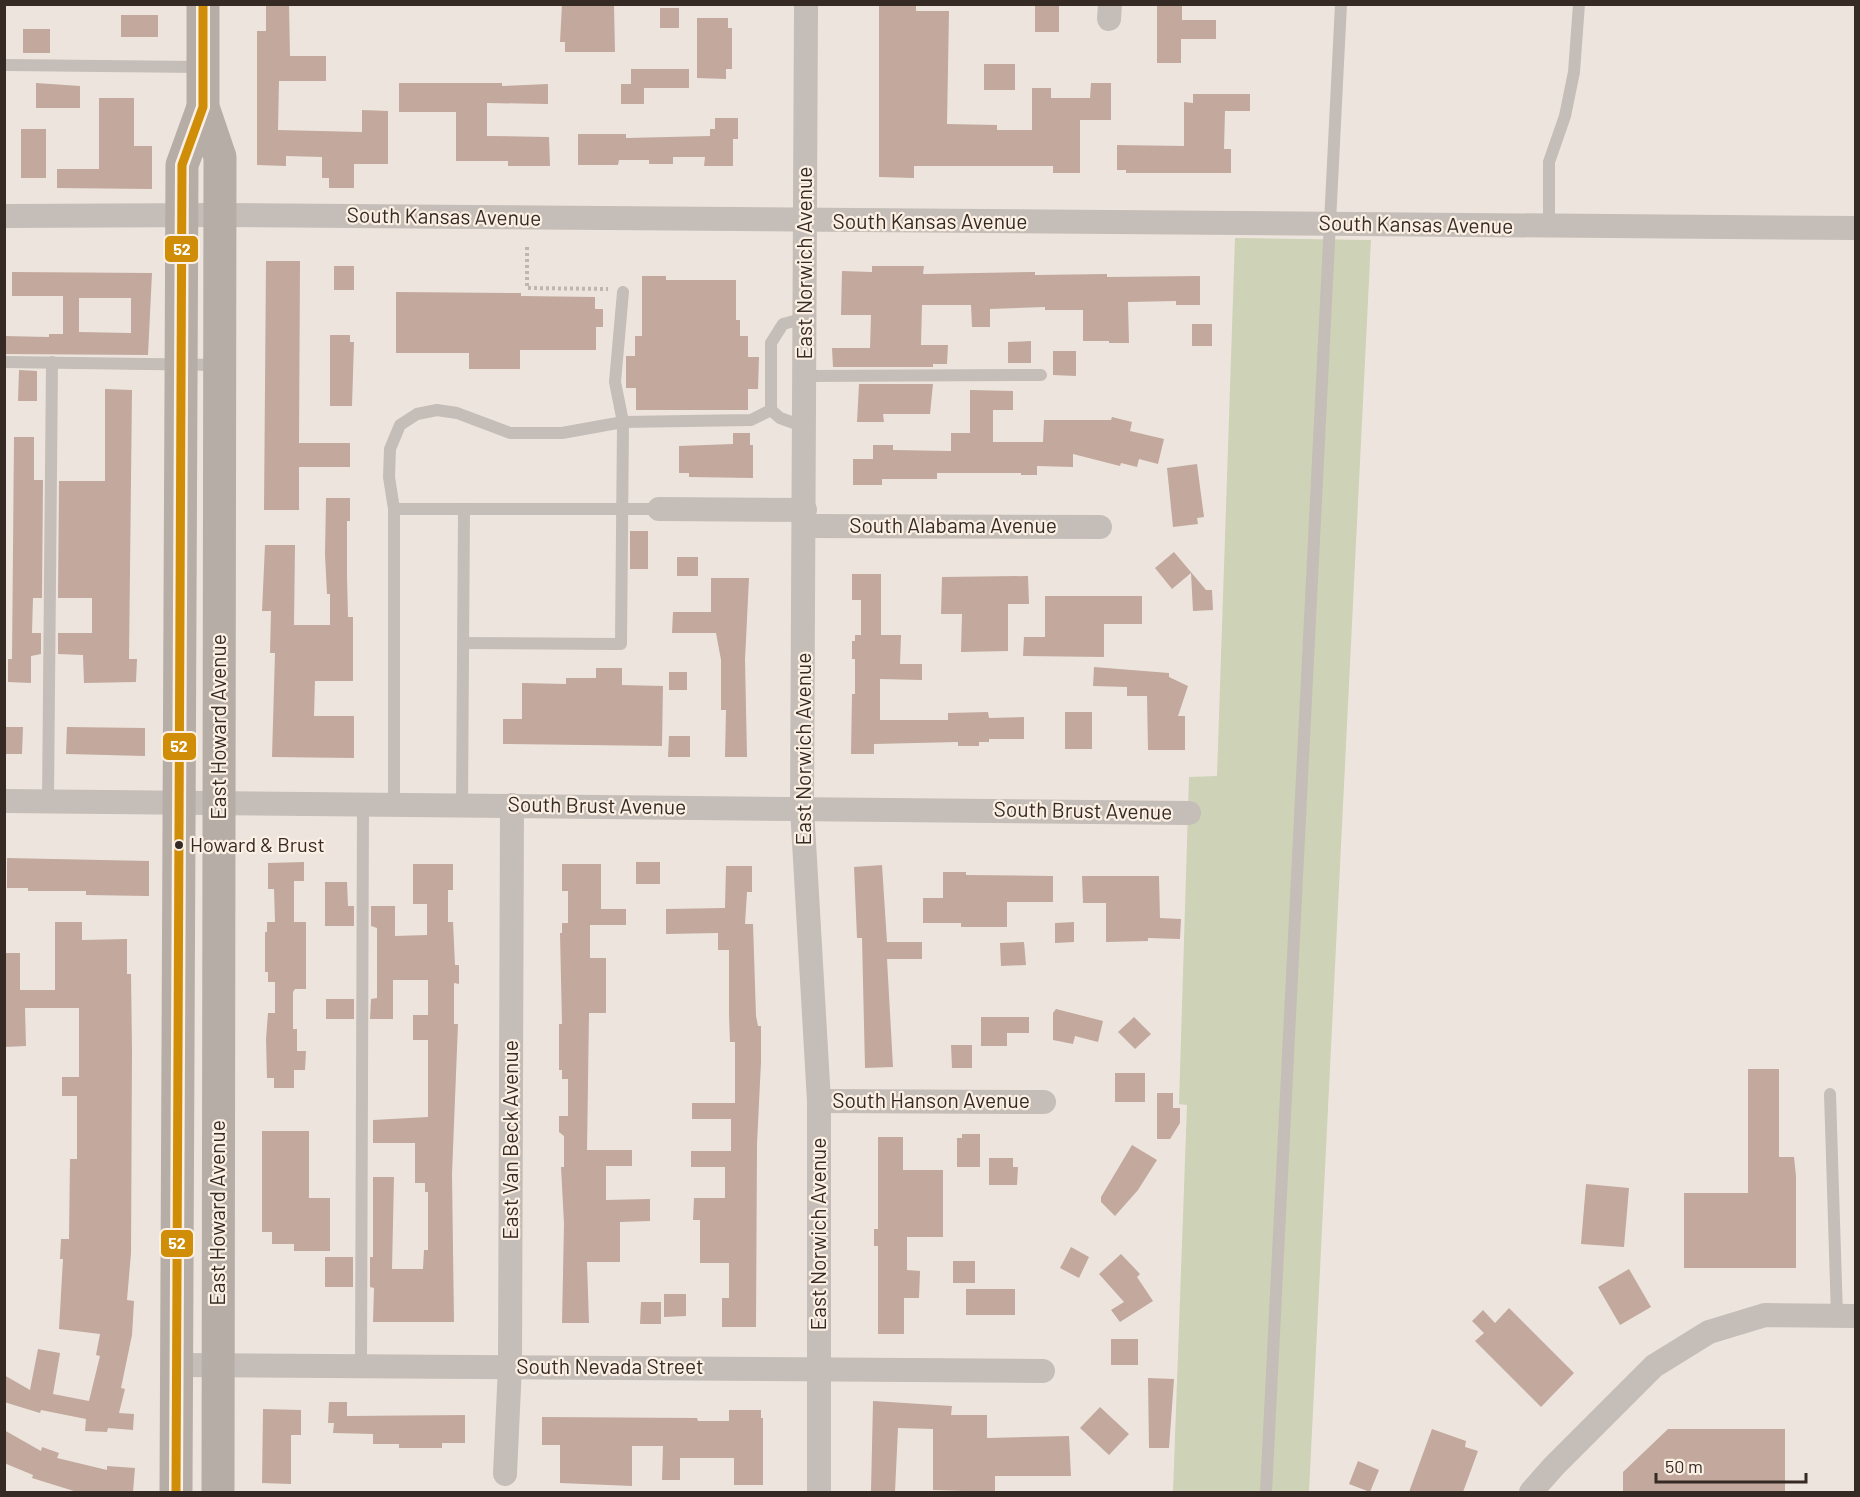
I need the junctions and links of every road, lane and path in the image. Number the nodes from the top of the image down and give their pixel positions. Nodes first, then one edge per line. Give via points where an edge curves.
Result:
1 (203, 4) edge
2 (806, 4) edge
3 (1341, 4) edge
4 (1578, 4) edge
5 (4, 66) edge
6 (203, 67) junction
7 (203, 107) junction
8 (181, 215) junction
9 (220, 215) junction
10 (4, 216) edge
11 (805, 221) junction
12 (1331, 224) junction
13 (1549, 227) junction
14 (1856, 228) edge
15 (527, 247) dead end
16 (623, 292) joint
17 (805, 318) junction
18 (4, 362) edge
19 (52, 362) junction
20 (181, 363) junction
21 (219, 365) junction
22 (805, 375) junction
23 (1041, 375) dead end
24 (771, 410) junction
25 (622, 422) junction
26 (805, 427) junction
27 (394, 508) junction
28 (464, 508) junction
29 (622, 509) junction
30 (659, 509) joint
31 (805, 518) junction
32 (1100, 527) dead end
33 (463, 643) junction
34 (48, 800) junction
35 (4, 801) edge
36 (179, 802) junction
37 (219, 803) junction
38 (363, 804) junction
39 (394, 805) junction
40 (462, 805) junction
41 (512, 805) junction
42 (802, 808) junction
43 (1189, 813) dead end
44 (178, 1092) junction
45 (219, 1093) junction
46 (1830, 1094) dead end
47 (819, 1101) junction
48 (1044, 1102) dead end
49 (1846, 1316) edge
50 (218, 1364) junction
51 (176, 1365) junction
52 (361, 1365) junction
53 (510, 1366) junction
54 (819, 1369) junction
55 (1043, 1371) dead end
56 (505, 1474) dead end
57 (176, 1492) edge
58 (218, 1492) edge
59 (819, 1492) edge
60 (1266, 1492) edge
61 (1531, 1492) edge

1 - 6 main road, East Howard Avenue
2 - 11 street, East Norwich Avenue
3 - 12 lane
4 - 13 lane via 1574,72 1565,116 1549,162
5 - 6 lane
6 - 7 main road, East Howard Avenue
7 - 8 main road, East Howard Avenue via 182,165
7 - 9 main road, East Howard Avenue via 220,157
8 - 9 street, South Kansas Avenue
8 - 10 street, South Kansas Avenue
8 - 20 main road, East Howard Avenue
9 - 11 street, South Kansas Avenue
9 - 21 main road, East Howard Avenue
11 - 12 street, South Kansas Avenue
11 - 17 street, East Norwich Avenue
12 - 13 street, South Kansas Avenue
12 - 60 lane
13 - 14 street, South Kansas Avenue
15 - 16 path via 527,288
16 - 25 lane via 615,382
17 - 22 street, East Norwich Avenue
17 - 24 lane via 783,324 771,343
18 - 19 lane
19 - 20 lane
19 - 34 lane
20 - 21 lane
20 - 36 main road, East Howard Avenue
21 - 37 main road, East Howard Avenue
22 - 23 lane
22 - 26 street, East Norwich Avenue
24 - 25 lane via 750,420
24 - 26 lane via 780,418
25 - 27 lane via 562,433 510,433 457,413 437,410 417,414 400,425 390,449
25 - 29 lane
26 - 31 street, East Norwich Avenue
27 - 28 lane
27 - 39 lane
28 - 29 lane
28 - 33 lane
29 - 30 lane
29 - 33 lane via 621,645
30 - 31 street, South Alabama Avenue
31 - 32 street, South Alabama Avenue
31 - 42 street, East Norwich Avenue
33 - 40 lane
34 - 35 street, South Brust Avenue
34 - 36 street, South Brust Avenue
36 - 37 street, South Brust Avenue
36 - 44 main road, East Howard Avenue
37 - 38 street, South Brust Avenue
37 - 45 main road, East Howard Avenue
38 - 39 street, South Brust Avenue
38 - 52 lane
39 - 40 street, South Brust Avenue
40 - 41 street, South Brust Avenue
41 - 42 street, South Brust Avenue
41 - 53 street, East Van Beck Avenue
42 - 43 street, South Brust Avenue
42 - 47 street, East Norwich Avenue
44 - 45 main road
44 - 51 main road, East Howard Avenue
45 - 50 main road, East Howard Avenue
46 - 49 lane
47 - 48 street, South Hanson Avenue
47 - 54 street, East Norwich Avenue
49 - 61 street via 1765,1315 1709,1332 1654,1366
50 - 51 street, South Nevada Street
50 - 52 street, South Nevada Street
50 - 58 main road, East Howard Avenue
51 - 57 main road, East Howard Avenue
52 - 53 street, South Nevada Street
53 - 54 street, South Nevada Street
53 - 56 street, East Van Beck Avenue
54 - 55 street, South Nevada Street
54 - 59 street, East Norwich Avenue

